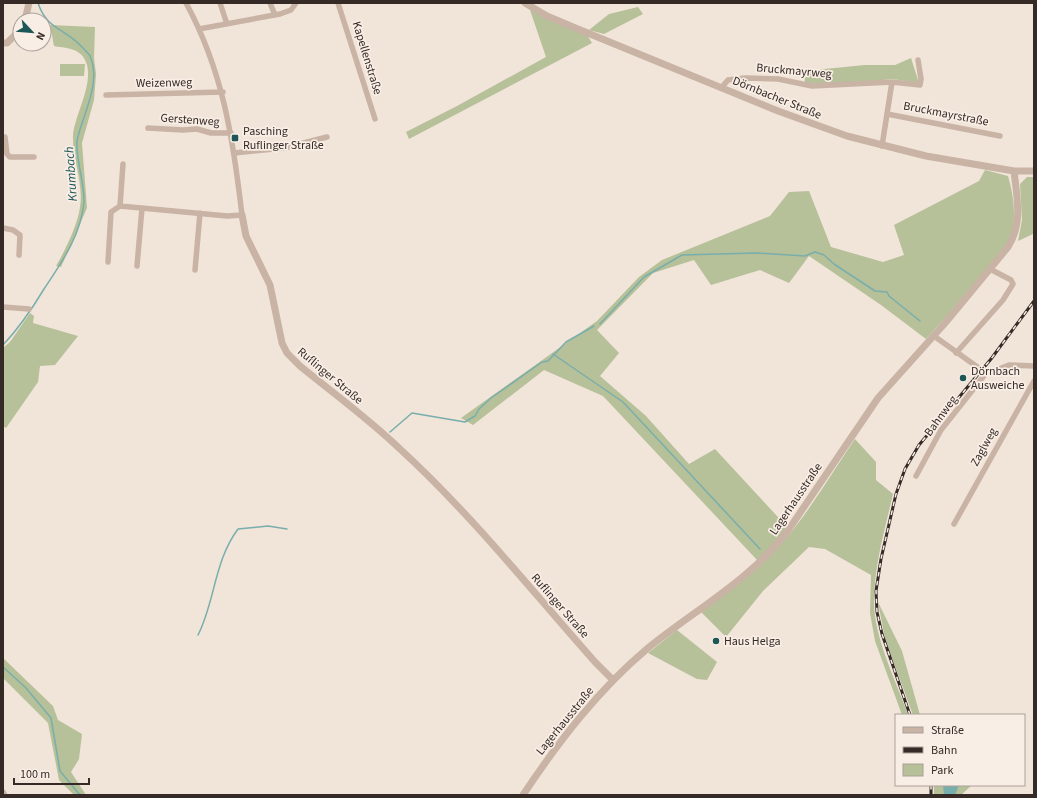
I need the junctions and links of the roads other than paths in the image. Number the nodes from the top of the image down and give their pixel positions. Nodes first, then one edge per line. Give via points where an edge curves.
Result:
1 (186, 3) edge
2 (220, 3) edge
3 (270, 3) edge
4 (296, 3) edge
5 (338, 3) edge
6 (525, 3) edge
7 (275, 15) junction
8 (227, 24) junction
9 (199, 29) junction
10 (12, 37) edge
11 (3, 44) edge
12 (918, 60) dead end
13 (892, 82) junction
14 (721, 88) junction
15 (222, 92) junction
16 (106, 95) dead end
17 (887, 114) junction
18 (374, 119) dead end
19 (148, 128) dead end
20 (231, 133) junction
21 (1000, 136) dead end
22 (3, 137) edge
23 (327, 137) dead end
24 (882, 146) junction
25 (234, 153) junction
26 (34, 157) dead end
27 (123, 164) dead end
28 (1014, 171) junction
29 (1034, 172) edge
30 (120, 206) junction
31 (142, 208) junction
32 (200, 214) junction
33 (242, 214) junction
34 (3, 228) edge
35 (19, 255) dead end
36 (108, 262) dead end
37 (137, 266) dead end
38 (990, 269) junction
39 (195, 270) dead end
40 (3, 307) edge
41 (29, 309) dead end
42 (934, 336) junction
43 (956, 353) junction
44 (1034, 366) edge
45 (987, 372) junction
46 (1034, 381) edge
47 (916, 476) dead end
48 (954, 524) dead end
49 (613, 680) junction
50 (523, 795) edge

1 - 9 street, Ruflinger Straße
2 - 8 street
3 - 7 street
4 - 7 street via 289,11
5 - 18 street, Kapellenstraße
6 - 14 street, Dörnbacher Straße via 559,21
7 - 8 street
8 - 9 street
9 - 15 street, Ruflinger Straße
10 - 11 street
12 - 13 street, Bruckmayrstraße via 920,86
13 - 14 street, Bruckmayrweg via 812,86 778,79 745,78 728,80
13 - 17 street, Bruckmayrstraße
14 - 24 street, Dörnbacher Straße via 808,123
15 - 16 street, Weizenweg
15 - 20 street, Ruflinger Straße
17 - 21 street, Bruckmayrstraße
17 - 24 street, Bruckmayrstraße
19 - 20 street, Gerstenweg
20 - 25 street, Ruflinger Straße
22 - 26 street via 10,157
23 - 25 street via 284,148
24 - 28 street, Dörnbacher Straße
25 - 33 street, Ruflinger Straße
27 - 30 street
28 - 29 street, Dörnbacher Straße
28 - 38 street, Lagerhausstraße via 1018,208 1017,227 1008,247
30 - 31 street
30 - 36 street via 111,212
31 - 32 street
31 - 37 street
32 - 33 street
32 - 39 street
33 - 49 street, Ruflinger Straße via 246,236 270,285 279,337 287,353 418,466 473,523 594,662
34 - 35 street via 20,235
38 - 42 street, Lagerhausstraße
38 - 43 street via 1011,280 1013,284 1003,300
40 - 41 street
42 - 43 street
42 - 49 street, Lagerhausstraße via 867,412 778,544 751,571 661,638
43 - 45 street
44 - 45 street via 1009,365
45 - 47 street, Bahnweg via 941,430
46 - 48 street, Zaglweg
49 - 50 street, Lagerhausstraße via 572,727

